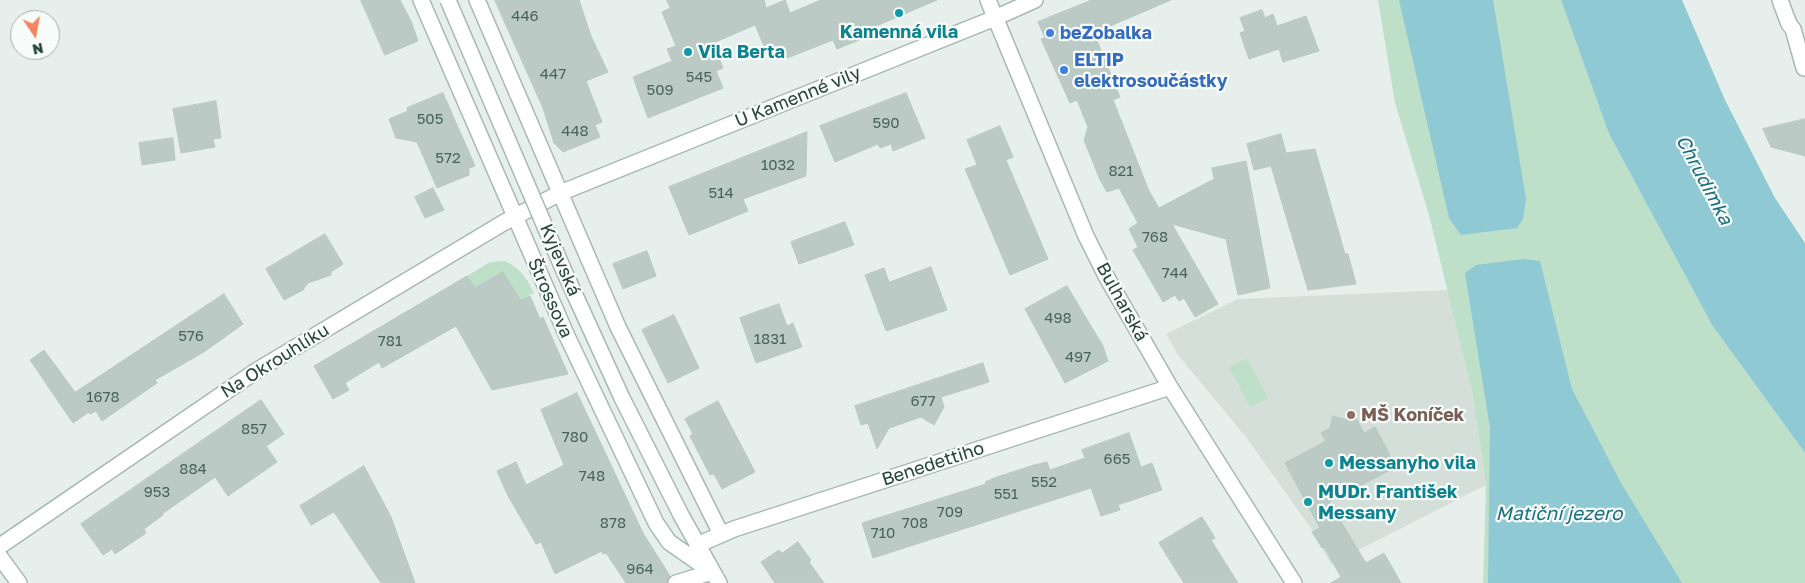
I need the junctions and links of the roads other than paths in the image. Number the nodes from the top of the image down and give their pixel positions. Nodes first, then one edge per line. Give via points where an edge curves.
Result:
1 (421, 0) edge
2 (448, 0) edge
3 (477, 0) edge
4 (988, 0) edge
5 (1035, 0) edge
6 (1780, 0) edge
7 (995, 18) junction
8 (1799, 30) edge
9 (1804, 68) edge
10 (560, 193) junction
11 (514, 217) junction
12 (1170, 387) junction
13 (721, 534) junction
14 (697, 545) junction
15 (0, 546) edge
16 (0, 557) edge
17 (715, 577) edge
18 (19, 583) edge
19 (676, 583) edge
20 (1294, 583) edge

1 - 11 street, Štrossova
2 - 14 street, Kyjevská, bridge via 622,398
3 - 10 street
4 - 7 street, Bulharská
5 - 7 street, U Kamenné vily
6 - 8 street via 1789,24
7 - 10 street, U Kamenné vily
7 - 12 street, Bulharská via 1086,236
8 - 9 street
10 - 11 street, Na Okrouhlíku
10 - 13 street via 618,327
11 - 15 street, Na Okrouhlíku via 256,371
11 - 17 street, Štrossova via 656,523 669,542
12 - 13 street, Benedettiho
12 - 20 street, Bulharská
13 - 14 street, Benedettiho
14 - 17 street
16 - 18 street
17 - 19 street

